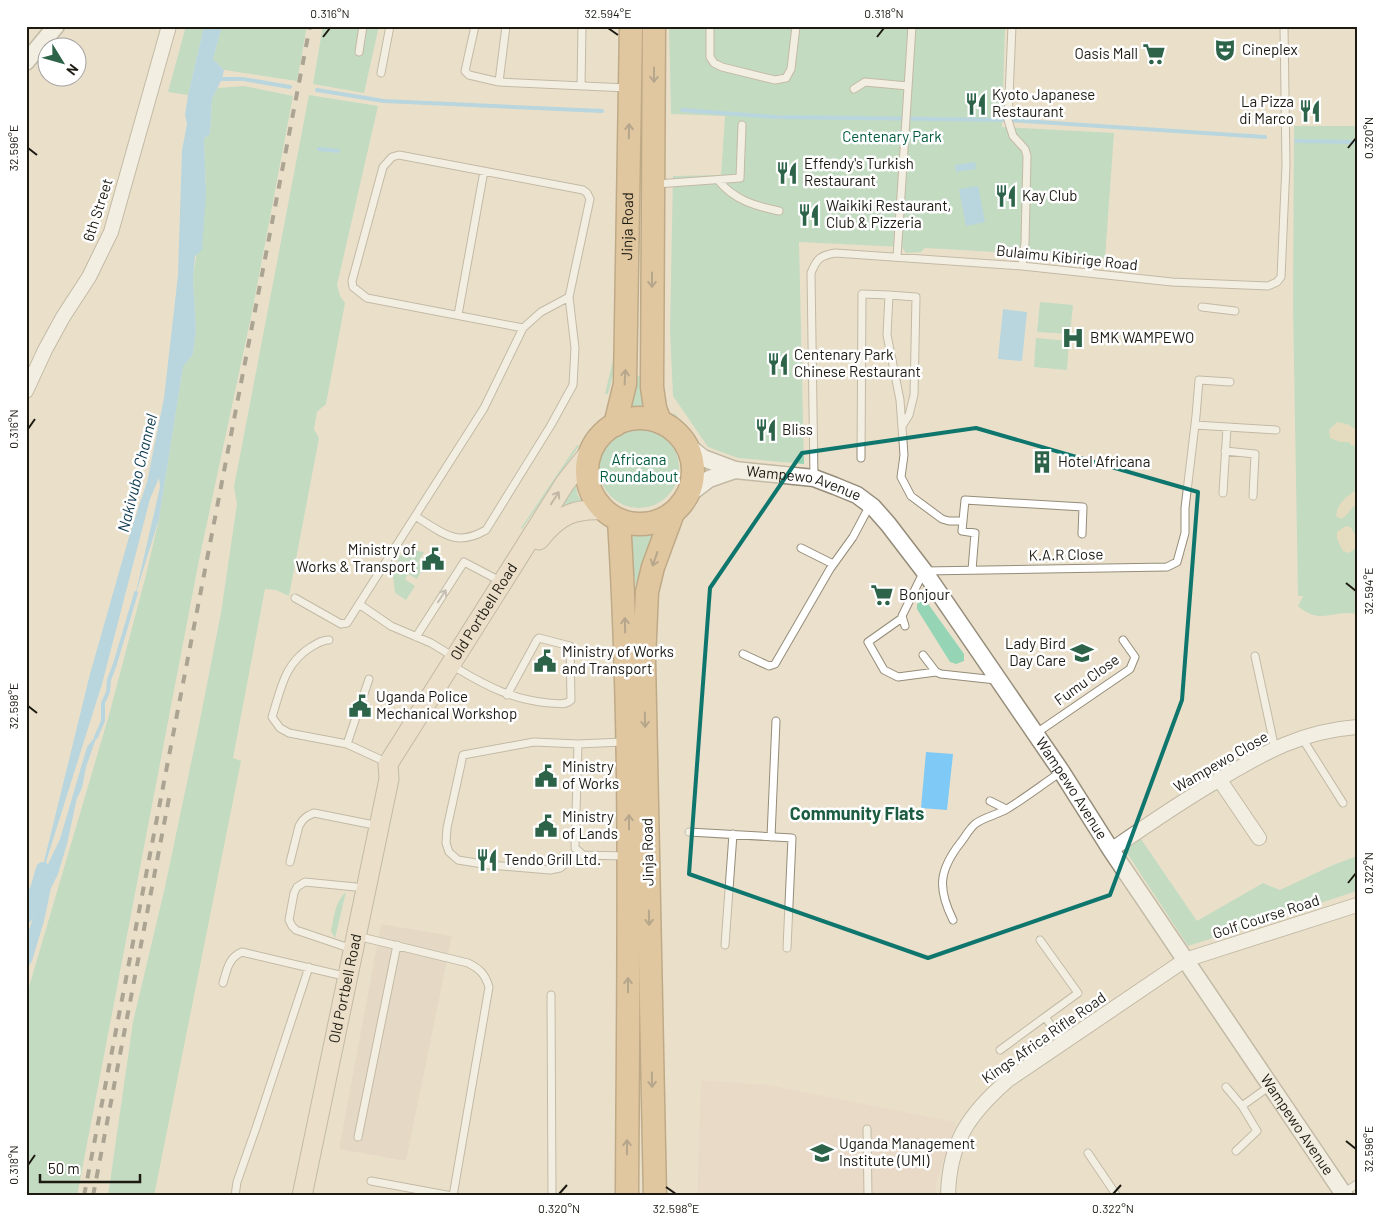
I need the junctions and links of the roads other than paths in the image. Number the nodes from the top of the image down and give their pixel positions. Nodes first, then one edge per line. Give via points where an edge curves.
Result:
1 (56, 26) edge
2 (169, 26) edge
3 (363, 26) edge
4 (390, 26) edge
5 (475, 26) edge
6 (506, 26) edge
7 (582, 26) edge
8 (631, 26) edge
9 (654, 26) edge
10 (710, 26) edge
11 (796, 26) edge
12 (912, 26) edge
13 (1012, 26) edge
14 (1284, 26) edge
15 (359, 52) dead end
16 (26, 62) edge
17 (381, 73) dead end
18 (500, 82) junction
19 (581, 86) junction
20 (908, 86) junction
21 (630, 88) junction
22 (854, 89) dead end
23 (742, 125) dead end
24 (484, 171) junction
25 (718, 180) junction
26 (653, 184) junction
27 (779, 211) dead end
28 (897, 257) junction
29 (1022, 266) junction
30 (889, 295) junction
31 (569, 297) junction
32 (1202, 307) dead end
33 (1235, 311) dead end
34 (458, 315) junction
35 (523, 328) junction
36 (1230, 382) dead end
37 (26, 391) edge
38 (660, 422) junction
39 (615, 425) junction
40 (1195, 425) junction
41 (902, 426) junction
42 (1227, 427) junction
43 (1276, 430) dead end
44 (687, 445) junction
45 (592, 449) junction
46 (1226, 451) junction
47 (861, 458) dead end
48 (735, 470) junction
49 (814, 478) junction
50 (1223, 493) dead end
51 (688, 495) junction
52 (1253, 496) dead end
53 (870, 505) junction
54 (673, 513) junction
55 (612, 515) junction
56 (415, 516) junction
57 (963, 521) junction
58 (1082, 534) dead end
59 (801, 548) dead end
60 (833, 564) junction
61 (972, 570) junction
62 (924, 571) junction
63 (502, 582) junction
64 (295, 598) dead end
65 (359, 604) junction
66 (902, 618) junction
67 (906, 626) dead end
68 (416, 637) junction
69 (329, 640) dead end
70 (1124, 640) dead end
71 (743, 654) dead end
72 (923, 655) dead end
73 (1255, 656) dead end
74 (456, 663) junction
75 (936, 672) junction
76 (369, 679) dead end
77 (998, 680) junction
78 (507, 695) junction
79 (776, 721) dead end
80 (1357, 726) edge
81 (1034, 734) junction
82 (1302, 737) junction
83 (629, 742) junction
84 (347, 744) junction
85 (578, 744) junction
86 (1275, 749) junction
87 (389, 771) junction
88 (1061, 771) junction
89 (1219, 779) junction
90 (990, 801) dead end
91 (1344, 803) dead end
92 (1006, 809) junction
93 (379, 826) junction
94 (688, 832) dead end
95 (734, 834) junction
96 (771, 837) junction
97 (1258, 838) dead end
98 (1111, 850) junction
99 (579, 852) junction
100 (629, 856) junction
101 (290, 862) dead end
102 (366, 888) junction
103 (1357, 905) edge
104 (953, 920) dead end
105 (1040, 940) dead end
106 (355, 942) junction
107 (397, 945) junction
108 (725, 945) dead end
109 (787, 948) dead end
110 (1185, 960) junction
111 (308, 967) junction
112 (348, 977) junction
113 (223, 984) dead end
114 (551, 995) dead end
115 (1045, 1017) junction
116 (1063, 1042) junction
117 (1000, 1050) dead end
118 (1270, 1086) junction
119 (1226, 1087) dead end
120 (1242, 1106) junction
121 (866, 1129) dead end
122 (358, 1137) dead end
123 (1236, 1151) dead end
124 (1088, 1153) dead end
125 (371, 1181) dead end
126 (1357, 1184) edge
127 (1344, 1194) edge
128 (235, 1196) edge
129 (302, 1196) edge
130 (453, 1196) edge
131 (552, 1196) edge
132 (627, 1196) edge
133 (655, 1196) edge
134 (868, 1196) edge
135 (948, 1196) edge
136 (1117, 1196) edge

1 - 16 street
2 - 37 street, 6th Street via 110,232 89,277 44,350
3 - 15 lane
4 - 17 lane
5 - 18 lane via 465,71 469,75
6 - 18 lane
7 - 19 lane
8 - 21 highway, Jinja Road
9 -> 26 highway, Jinja Road
10 - 11 lane via 710,57 714,63 775,80 786,78 791,69
12 - 20 lane
13 - 29 lane via 1008,120 1013,136 1025,149 1026,156
14 - 29 lane, Bulaimu Kibirige Road via 1286,165 1281,277 1277,282 1268,286 1172,282
18 - 19 lane
19 - 21 lane
20 - 22 lane via 864,82
20 - 28 lane
39 -> 21 highway, Jinja Road via 625,384
23 - 25 lane via 740,178
24 - 31 lane via 588,193 590,199
24 - 34 lane
24 - 34 lane via 399,155 392,157 383,167 352,281 353,287 367,298
25 - 26 lane
25 - 27 lane via 727,192 755,206
26 -> 38 highway, Jinja Road via 652,387
28 - 29 lane, Bulaimu Kibirige Road
28 - 49 lane, Bulaimu Kibirige Road via 835,253 822,256 815,262 811,273
30 - 41 lane via 887,335
30 - 41 lane via 916,297 914,395 909,415
30 - 47 lane via 862,294
31 - 35 lane via 541,312
31 - 56 lane via 575,348 573,385 552,425 486,530 468,538 454,539
32 - 33 lane
34 - 35 lane
35 - 56 lane via 484,408
36 - 40 lane, K.A.R Close via 1199,380
38 - 39 highway via 630,419
38 - 44 highway via 675,431
39 - 45 highway
40 - 42 lane
40 - 61 lane, K.A.R Close via 1185,532 1177,562 1167,567
41 - 57 lane via 904,455 901,477 911,496 942,519
42 - 43 lane
42 - 46 lane
44 - 48 street via 703,458
44 - 51 highway via 693,470
45 - 55 highway via 588,482 594,497
63 -> 45 main road, Old Portbell Road via 565,483
46 - 50 lane
46 - 52 lane via 1255,454
48 - 49 street, Wampewo Avenue
48 - 51 street via 709,479
49 - 53 street, Wampewo Avenue via 856,495
51 - 54 highway
53 - 60 lane via 853,537
53 - 62 street, Wampewo Avenue
54 - 55 highway via 656,522 638,524
54 -> 133 highway, Jinja Road via 647,592 644,659
55 - 74 main road, Old Portbell Road via 583,510 567,514 553,523 538,540
83 -> 55 highway, Jinja Road via 623,585
56 - 65 lane
57 - 58 lane via 965,500 1083,507
57 - 61 lane via 962,531 975,533
59 - 60 lane
60 - 71 lane via 775,664 768,666
61 - 62 lane, K.A.R Close
62 - 66 lane
62 - 77 street, Wampewo Avenue
68 -> 63 lane via 464,562
63 - 74 main road, Old Portbell Road
64 - 65 lane via 341,624 347,623
65 - 68 lane via 391,626
66 - 67 lane
66 - 75 lane via 868,642 884,670 898,677
68 - 74 lane
69 - 84 lane via 323,640 300,654 286,673 272,717 280,728 289,733
70 - 81 lane, Fumu Close via 1135,657 1130,669
72 - 75 lane
73 - 86 lane
74 - 78 lane
74 - 87 main road, Old Portbell Road
75 - 77 lane
76 - 84 lane
77 - 81 street, Wampewo Avenue
78 - 78 lane via 531,701 568,703 571,700 570,646 539,638
79 - 96 lane
80 - 82 street, Wampewo Close
81 - 88 street, Wampewo Avenue
82 - 86 street, Wampewo Close
82 - 91 lane
83 - 85 lane
100 -> 83 highway, Jinja Road
84 - 87 lane
85 - 99 lane via 575,848
85 - 99 lane via 534,742 464,755 446,843 449,852 458,860 550,870 560,868
86 - 89 street, Wampewo Close
87 - 93 main road, Old Portbell Road
88 - 92 lane
88 - 98 street, Wampewo Avenue
89 - 97 street
89 - 98 street, Wampewo Close
90 - 92 lane
92 - 104 lane via 975,824 946,863 942,888
93 - 101 lane via 314,814 307,816 299,826
93 - 102 main road, Old Portbell Road
94 - 95 lane
95 - 96 lane
95 - 108 lane
96 - 109 lane via 792,838
98 - 110 street, Wampewo Avenue
99 - 100 lane via 583,855
132 -> 100 highway, Jinja Road
102 - 106 main road, Old Portbell Road
102 - 106 lane via 305,882 297,886 294,893 289,920 296,930
103 - 110 street, Golf Course Road
105 - 115 lane via 1078,993
106 - 107 lane
106 - 112 main road, Old Portbell Road
107 - 122 lane
107 - 130 lane via 468,962 480,969 489,988
110 - 116 street, Kings Africa Rifle Road
110 - 118 street, Wampewo Avenue
111 - 112 lane
111 - 113 lane via 242,952 230,961
111 - 128 lane
112 - 129 main road, Old Portbell Road
114 - 131 lane
115 - 116 lane
115 - 117 lane
116 - 135 street, Kings Africa Rifle Road via 1008,1080 983,1102 964,1128 955,1150 948,1178
118 - 120 lane
118 - 127 street, Wampewo Avenue
119 - 120 lane
120 - 123 lane via 1256,1131
121 - 134 lane
124 - 136 lane
125 - 130 lane
126 - 127 lane

